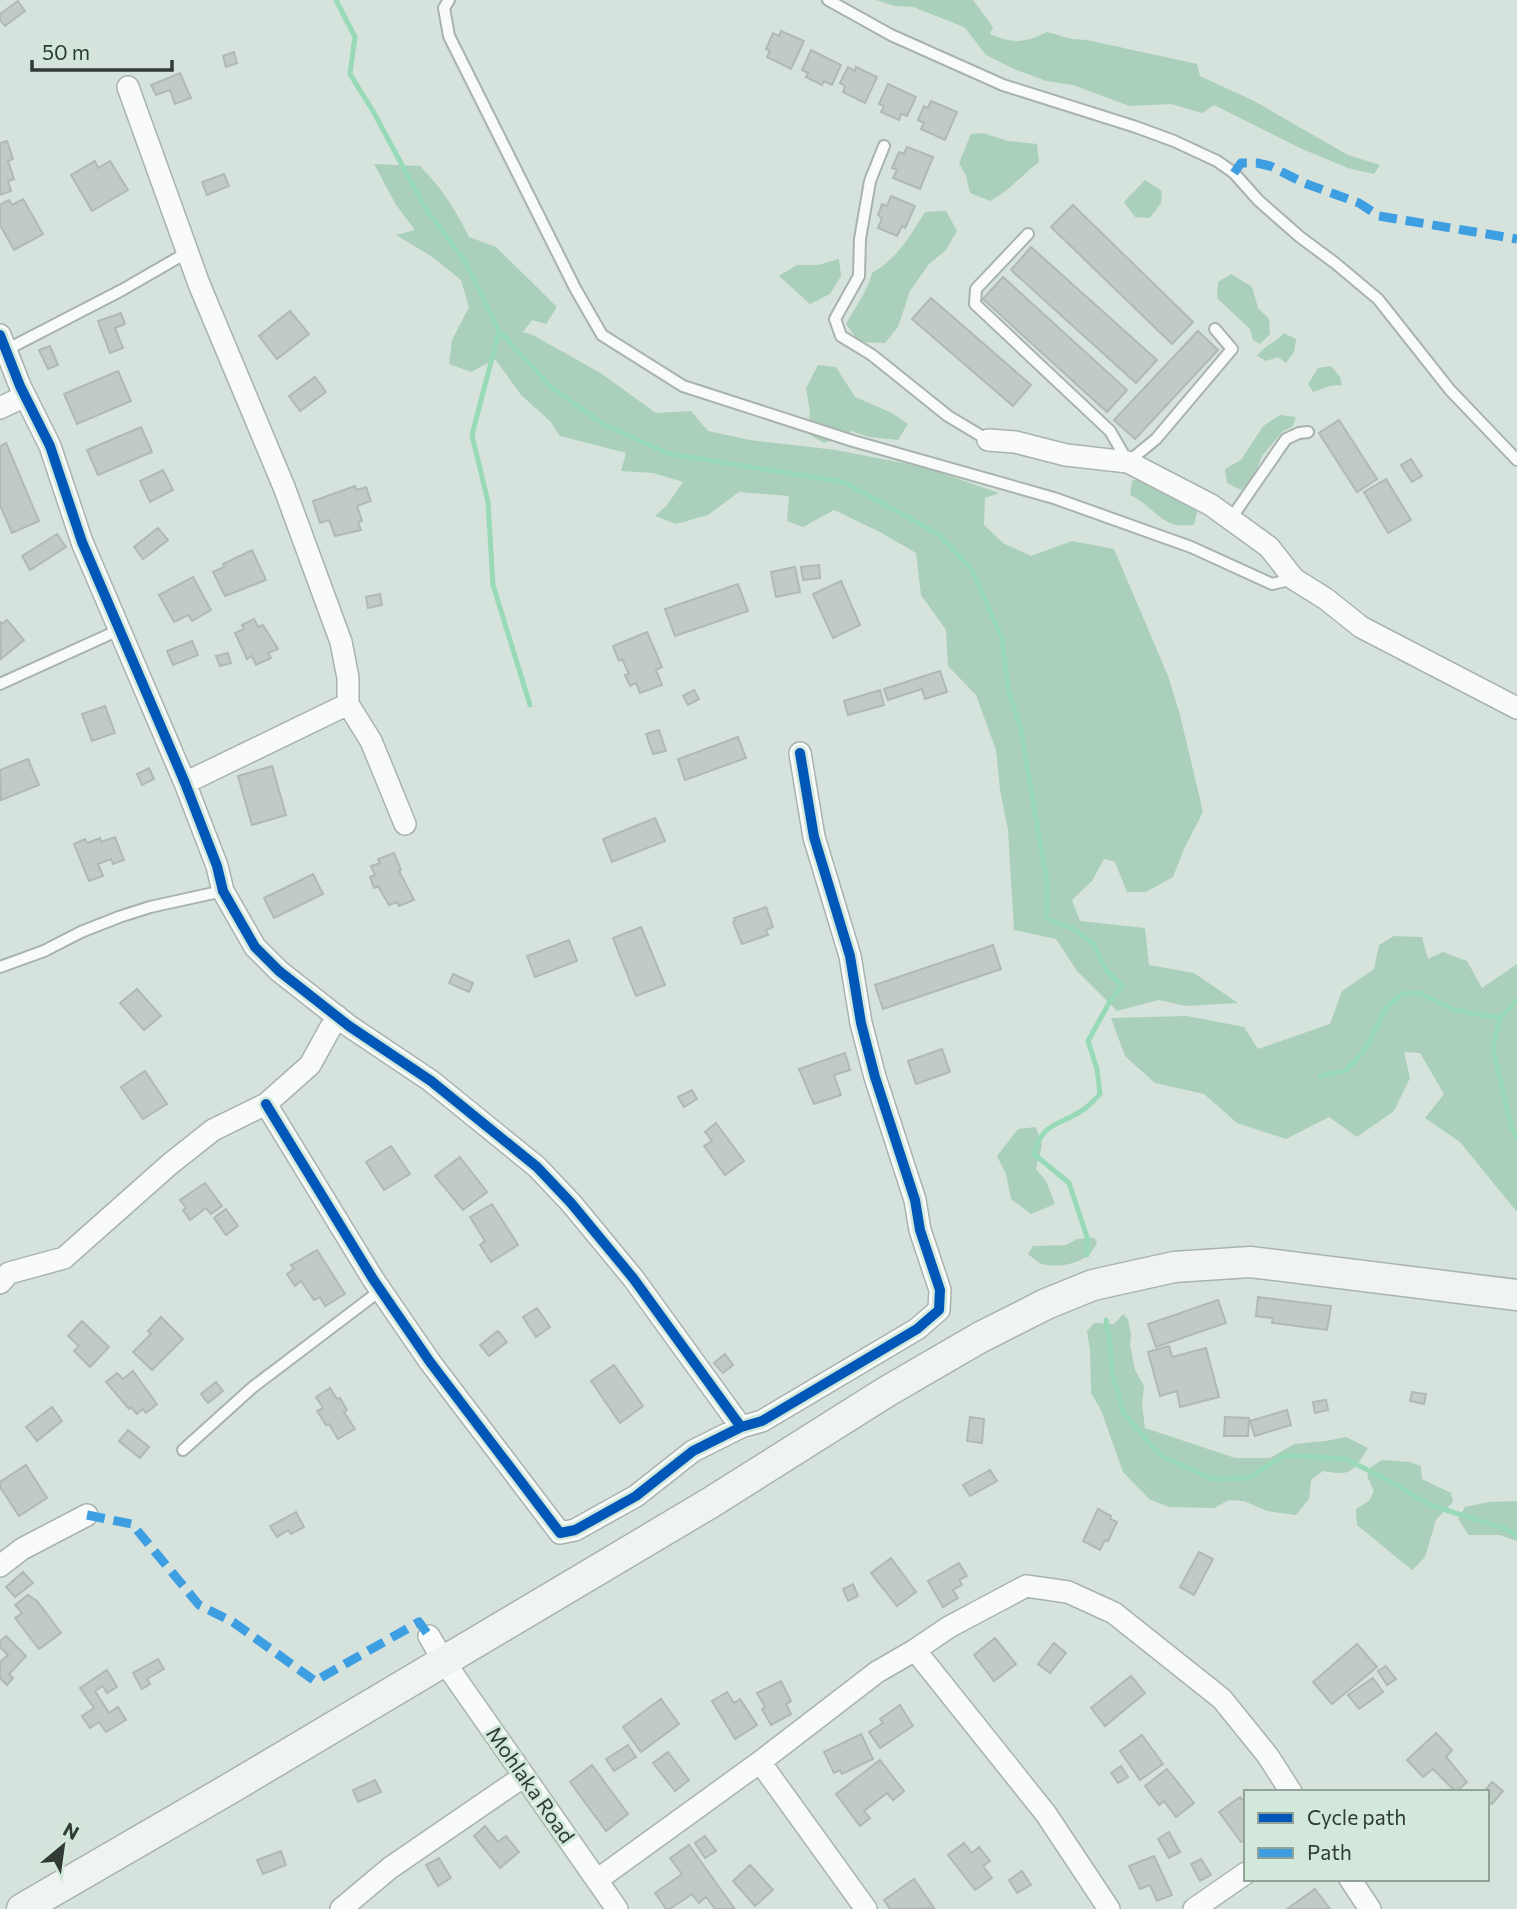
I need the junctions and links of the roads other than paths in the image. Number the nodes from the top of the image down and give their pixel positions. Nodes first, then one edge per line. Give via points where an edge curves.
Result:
1 (449, 0) edge
2 (828, 0) edge
3 (128, 87) dead end
4 (884, 146) dead end
5 (1028, 234) dead end
6 (188, 252) junction
7 (1215, 329) dead end
8 (3, 343) edge
9 (25, 396) junction
10 (0, 408) edge
11 (1308, 432) dead end
12 (988, 440) joint
13 (1517, 460) edge
14 (1128, 461) junction
15 (1230, 520) junction
16 (1294, 579) junction
17 (119, 630) junction
18 (0, 684) edge
19 (348, 705) junction
20 (1517, 708) edge
21 (800, 752) dead end
22 (185, 783) junction
23 (405, 824) dead end
24 (223, 891) junction
25 (0, 967) edge
26 (337, 1016) junction
27 (266, 1104) junction
28 (0, 1283) edge
29 (381, 1290) junction
30 (1517, 1295) edge
31 (847, 1371) junction
32 (865, 1405) junction
33 (741, 1427) junction
34 (183, 1450) dead end
35 (87, 1516) dead end
36 (0, 1566) edge
37 (436, 1648) junction
38 (915, 1650) junction
39 (760, 1762) junction
40 (524, 1776) junction
41 (1290, 1790) edge
42 (1244, 1874) edge
43 (597, 1880) junction
44 (1351, 1881) edge
45 (22, 1909) edge
46 (341, 1909) edge
47 (617, 1909) edge
48 (866, 1909) edge
49 (1109, 1909) edge
50 (1194, 1909) edge
51 (1370, 1909) edge

1 - 16 lane via 444,8 449,36 602,335 683,386 853,441 1054,498 1191,547 1272,584
2 - 13 lane via 891,35 1003,85 1136,127 1217,161 1300,237 1378,299 1450,390
3 - 6 street
4 - 12 lane via 870,181 859,276 835,319 841,336 948,416
5 - 14 lane via 976,289 975,304 1110,431
6 - 8 lane via 122,290
6 - 19 street via 284,487 341,642
7 - 14 lane via 1232,349 1156,439
8 - 9 street
9 - 10 street
9 - 17 street via 50,446 82,542
11 - 15 lane via 1286,439
12 - 14 street
14 - 15 street
15 - 16 street via 1269,547
16 - 20 street via 1361,627
17 - 18 lane
17 - 22 street
19 - 22 street
19 - 23 street via 371,741
21 - 31 street via 814,837 850,956 875,1077 940,1290 939,1310 918,1329
22 - 24 street
24 - 25 lane via 119,917
24 - 26 street via 255,947
26 - 27 street via 310,1065
26 - 33 street via 431,1081 537,1167 633,1278
27 - 28 street via 213,1130 64,1258 9,1273
27 - 29 street
29 - 33 street via 560,1533 575,1530 636,1496 692,1451
29 - 34 lane via 253,1387
30 - 32 main road via 1250,1262 1174,1267 1093,1285 1046,1304
31 - 32 street
31 - 33 street via 762,1421
32 - 37 main road via 709,1503
35 - 36 street via 22,1549
37 - 40 street, Mohlaka Road
37 - 45 main road via 229,1789
38 - 39 street via 877,1672
38 - 41 street via 1026,1586 1068,1592 1114,1613 1222,1699
38 - 49 street via 1046,1814
39 - 43 street
39 - 48 street
40 - 43 street, Mohlaka Road
40 - 46 street via 390,1868
42 - 50 street
43 - 47 street, Mohlaka Road
44 - 51 street

